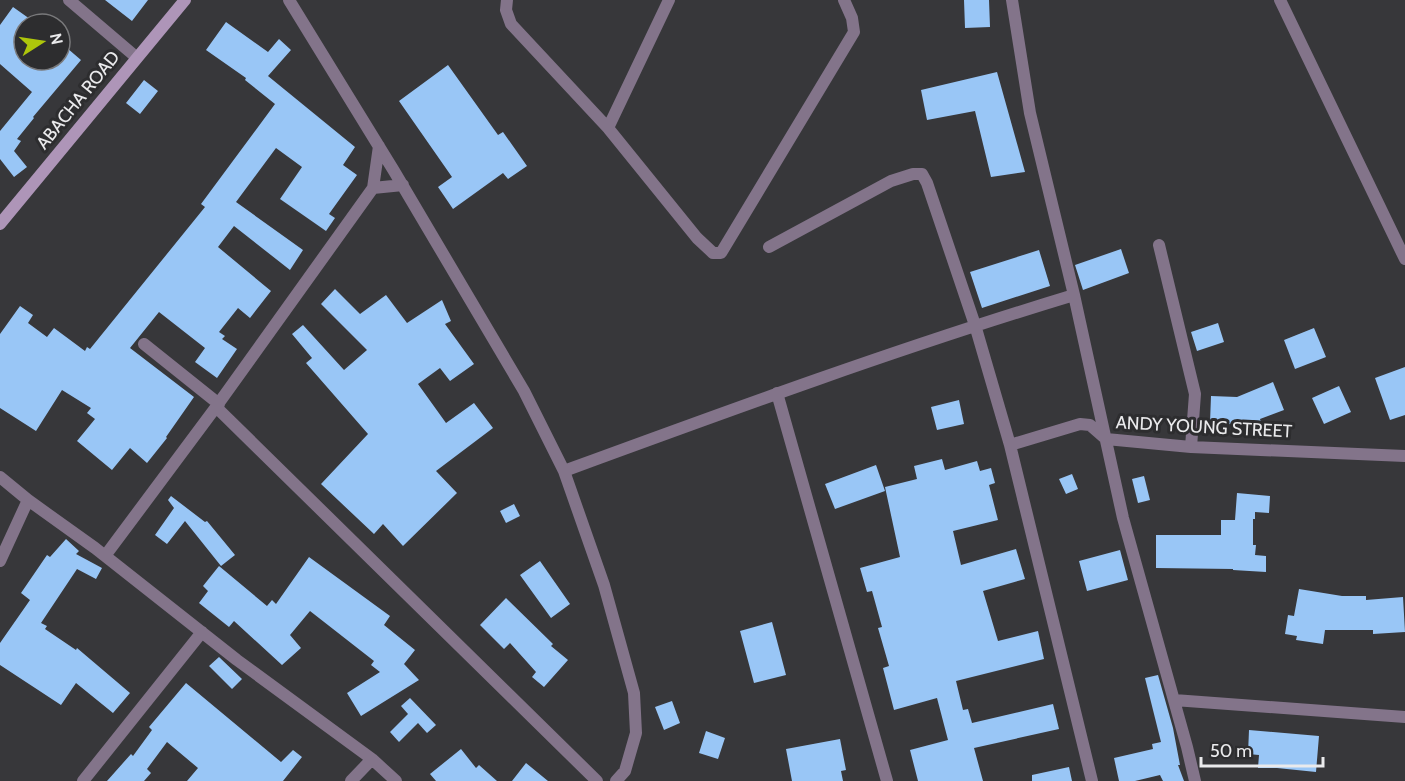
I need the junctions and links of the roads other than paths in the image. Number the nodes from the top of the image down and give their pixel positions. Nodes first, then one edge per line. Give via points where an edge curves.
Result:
1 (69, 0) edge
2 (185, 0) edge
3 (289, 0) edge
4 (507, 0) edge
5 (669, 0) edge
6 (844, 0) edge
7 (1012, 0) edge
8 (1280, 0) edge
9 (136, 57) junction
10 (608, 128) junction
11 (379, 146) junction
12 (403, 185) junction
13 (373, 188) junction
14 (0, 224) edge
15 (1159, 245) dead end
16 (769, 247) dead end
17 (1405, 259) edge
18 (1074, 296) junction
19 (975, 325) junction
20 (144, 344) dead end
21 (777, 393) junction
22 (217, 406) junction
23 (1106, 439) junction
24 (1010, 445) junction
25 (1191, 447) junction
26 (1405, 456) edge
27 (564, 471) junction
28 (0, 477) edge
29 (28, 500) junction
30 (105, 556) junction
31 (0, 561) edge
32 (202, 632) junction
33 (1174, 700) junction
34 (1405, 717) edge
35 (372, 759) junction
36 (83, 781) edge
37 (351, 781) edge
38 (396, 781) edge
39 (597, 781) edge
40 (616, 781) edge
41 (887, 781) edge
42 (1092, 781) edge
43 (1195, 781) edge

1 - 9 street
2 - 9 street, ABACHA ROAD
3 - 11 street
4 - 10 street via 511,24
5 - 10 street
6 - 10 street via 854,32 721,253 713,253 697,238
7 - 18 street via 1030,113
8 - 17 street
9 - 14 street, ABACHA ROAD
11 - 12 street
11 - 13 street
12 - 13 street
12 - 27 street via 524,391
13 - 22 street
15 - 25 street via 1195,394
16 - 19 street via 891,181 921,174
18 - 19 street
18 - 23 street
19 - 21 street
19 - 24 street
20 - 22 street
21 - 27 street
21 - 41 street
22 - 30 street
22 - 39 street
23 - 24 street, ANDY YOUNG STREET via 1090,424 1080,424
23 - 25 street, ANDY YOUNG STREET
23 - 33 street via 1123,518
24 - 42 street
25 - 26 street, ANDY YOUNG STREET
27 - 40 street via 604,585 634,693 636,733 625,771
28 - 29 street
29 - 30 street
29 - 31 street
30 - 32 street
32 - 35 street
32 - 36 street
33 - 34 street
33 - 43 street
35 - 37 street
35 - 38 street

